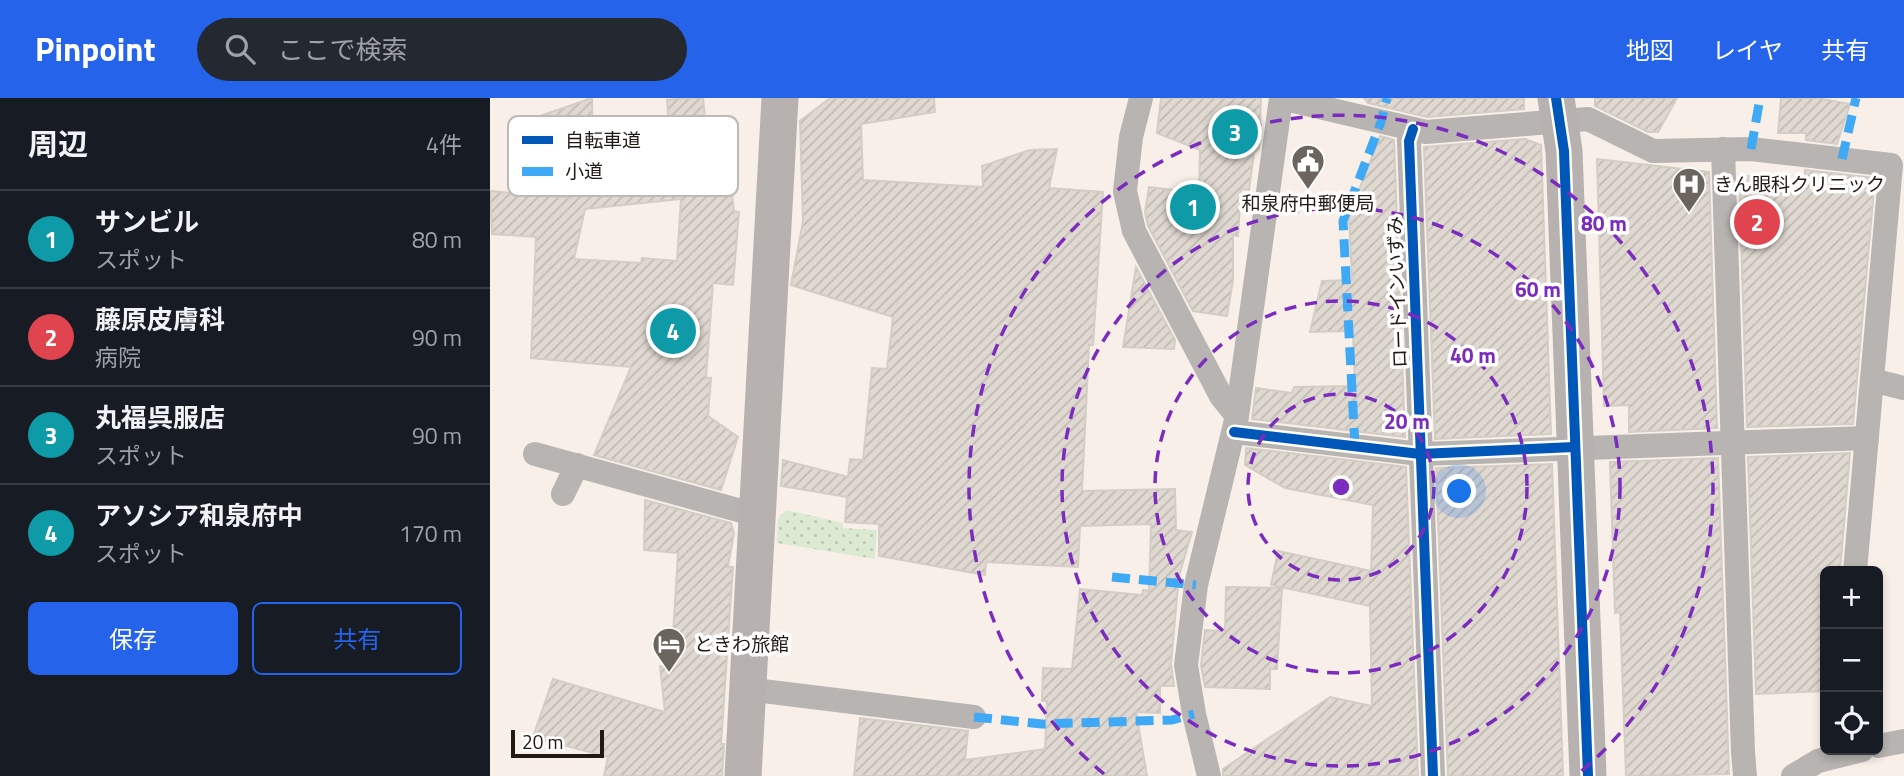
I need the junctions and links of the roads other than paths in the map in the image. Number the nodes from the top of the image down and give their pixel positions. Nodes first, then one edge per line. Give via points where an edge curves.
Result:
1 (780, 98) edge
2 (1141, 98) edge
3 (1281, 98) edge
4 (1558, 109) edge
5 (1413, 129) junction
6 (1723, 149) junction
7 (1872, 380) junction
8 (1904, 388) edge
9 (1236, 424) junction
10 (1867, 438) junction
11 (1733, 442) junction
12 (1574, 447) junction
13 (534, 454) dead end
14 (1420, 454) junction
15 (577, 465) junction
16 (563, 495) dead end
17 (756, 515) junction
18 (1855, 566) edge
19 (747, 689) junction
20 (974, 717) dead end
21 (1904, 741) edge
22 (1883, 745) edge
23 (1841, 755) edge
24 (1799, 774) edge
25 (743, 776) edge
26 (1209, 776) edge
27 (1433, 776) edge
28 (1588, 776) edge
29 (1745, 776) edge

1 - 17 street
2 - 9 street via 1125,191 1134,231
3 - 5 street
3 - 9 street
4 - 5 street via 1426,132
4 - 6 street via 1653,151
4 - 12 street via 1564,151
5 - 14 street, ロードインいずみ via 1409,141
6 - 7 street via 1891,165
6 - 11 street
7 - 8 street
7 - 10 street
9 - 14 street
9 - 26 street via 1196,585 1186,665
10 - 11 street
10 - 18 street
11 - 12 street
11 - 29 street
12 - 14 street
12 - 28 street
13 - 15 street
14 - 27 street, ロードインいずみ
15 - 16 street
15 - 17 street
17 - 19 street
19 - 20 street
19 - 25 street
21 - 22 street
23 - 24 street via 1818,761

